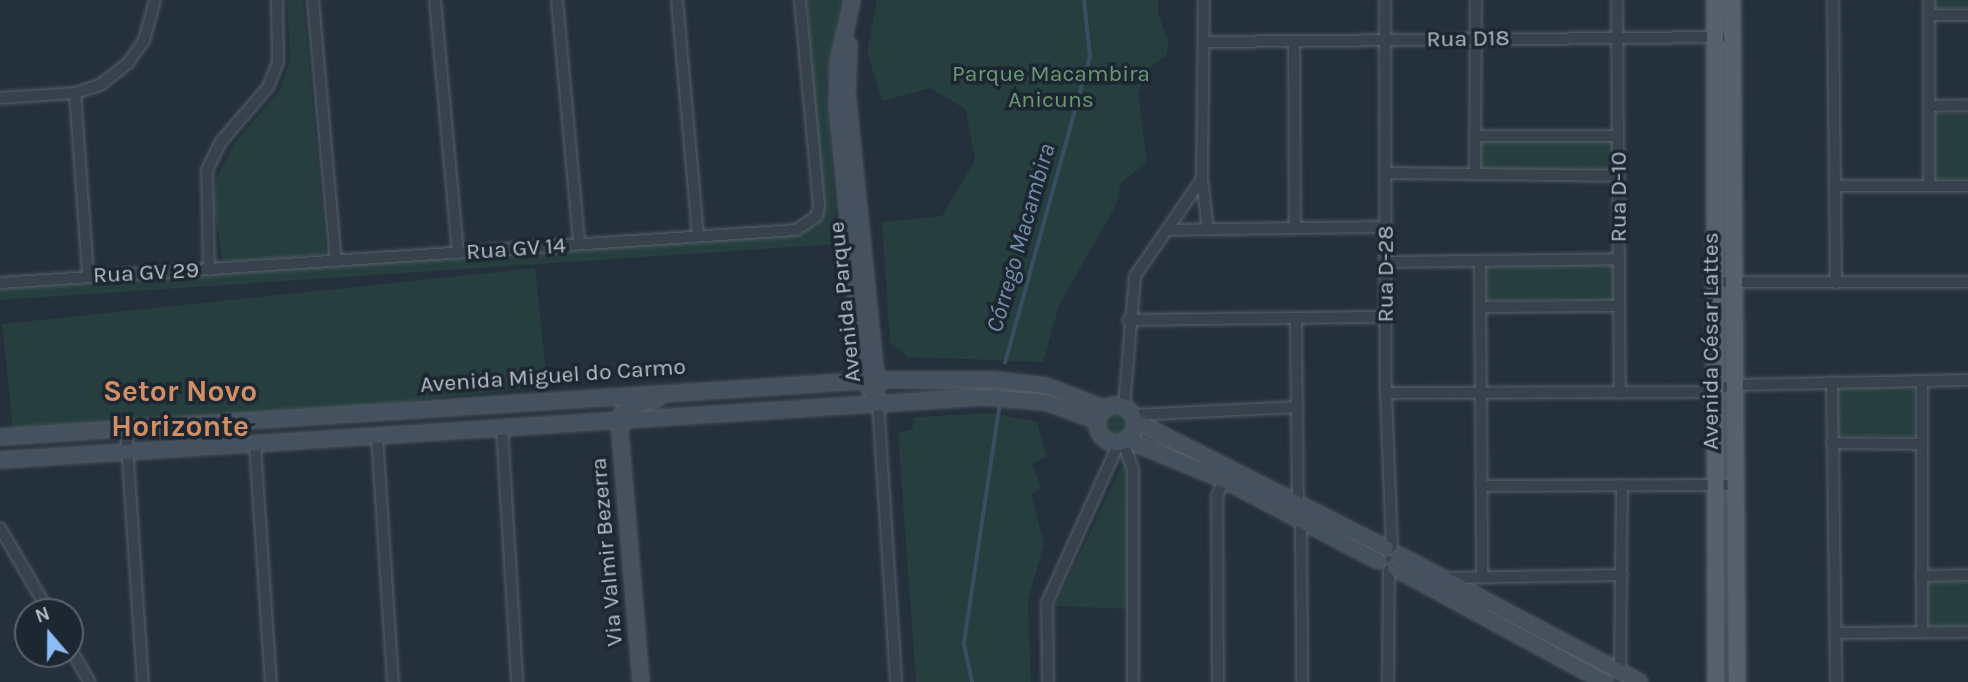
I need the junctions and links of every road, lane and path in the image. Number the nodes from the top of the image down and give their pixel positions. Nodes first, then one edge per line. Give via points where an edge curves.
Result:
1 (155, 0) edge
2 (277, 0) edge
3 (313, 0) edge
4 (435, 0) edge
5 (557, 0) edge
6 (677, 0) edge
7 (800, 0) edge
8 (852, 0) edge
9 (862, 0) edge
10 (1203, 0) edge
11 (1385, 0) edge
12 (1476, 0) edge
13 (1617, 0) edge
14 (1715, 0) edge
15 (1732, 0) edge
16 (1833, 0) edge
17 (1929, 0) edge
18 (1929, 15) junction
19 (1968, 15) edge
20 (1732, 36) junction
21 (1618, 37) junction
22 (1715, 37) junction
23 (1476, 39) junction
24 (1386, 40) junction
25 (1294, 41) junction
26 (1204, 42) junction
27 (75, 93) junction
28 (0, 98) edge
29 (1968, 105) edge
30 (1929, 106) junction
31 (1475, 136) junction
32 (1618, 136) junction
33 (1386, 173) junction
34 (1475, 174) junction
35 (1618, 176) junction
36 (1202, 179) junction
37 (1835, 186) junction
38 (1929, 186) junction
39 (1968, 186) edge
40 (1295, 227) junction
41 (1386, 227) junction
42 (1208, 229) junction
43 (1167, 230) junction
44 (698, 236) junction
45 (579, 244) junction
46 (458, 253) junction
47 (1619, 260) junction
48 (336, 261) junction
49 (1386, 261) junction
50 (1480, 261) junction
51 (209, 270) junction
52 (88, 276) junction
53 (1717, 282) junction
54 (1968, 282) edge
55 (0, 283) edge
56 (1733, 283) junction
57 (1836, 283) junction
58 (1619, 306) junction
59 (1480, 307) junction
60 (1387, 317) junction
61 (1296, 318) junction
62 (1128, 320) junction
63 (870, 380) junction
64 (1968, 380) edge
65 (1922, 381) junction
66 (1832, 382) junction
67 (1735, 384) junction
68 (705, 388) junction
69 (1715, 388) junction
70 (1386, 393) junction
71 (1481, 393) junction
72 (1620, 393) junction
73 (878, 402) junction
74 (1298, 407) junction
75 (1131, 414) junction
76 (1101, 415) junction
77 (619, 419) junction
78 (502, 427) junction
79 (126, 428) junction
80 (377, 435) junction
81 (0, 437) edge
82 (1123, 442) junction
83 (1832, 443) junction
84 (255, 444) junction
85 (1921, 444) junction
86 (127, 452) junction
87 (0, 460) edge
88 (1224, 480) junction
89 (1622, 485) junction
90 (1715, 485) junction
91 (1734, 485) junction
92 (1481, 486) junction
93 (1298, 500) junction
94 (1301, 520) junction
95 (0, 528) edge
96 (1390, 559) junction
97 (1482, 575) junction
98 (1622, 575) junction
99 (1968, 575) edge
100 (1921, 576) junction
101 (1444, 578) junction
102 (41, 598) edge
103 (1922, 632) junction
104 (1968, 632) edge
105 (1835, 633) junction
106 (1620, 671) junction
107 (143, 682) edge
108 (271, 682) edge
109 (393, 682) edge
110 (517, 682) edge
111 (641, 682) edge
112 (896, 682) edge
113 (1048, 682) edge
114 (1133, 682) edge
115 (1218, 682) edge
116 (1302, 682) edge
117 (1388, 682) edge
118 (1605, 682) edge
119 (1640, 682) edge
120 (1716, 682) edge
121 (1737, 682) edge
122 (1836, 682) edge

1 - 27 street via 144,40 128,63 100,85
2 - 51 street, Rua GV 29 via 278,62 268,87 220,143 207,170
3 - 48 street
4 - 46 street
5 - 45 street
6 - 44 street
7 - 44 street, Rua GV 14 via 817,216 796,230
8 - 63 main road, Avenida Parque via 838,63 837,106
9 - 63 main road, Avenida Parque via 848,53 847,93
10 - 26 street
11 - 24 street, Rua D-28
12 - 23 street
13 - 21 street, Rua D-10
14 - 22 main road, Avenida César Lattes
15 - 20 main road, Avenida César Lattes
16 - 37 street
17 - 18 street
18 - 19 street
18 - 30 street
20 - 22 street, Rua D18
20 - 56 main road, Avenida César Lattes
21 - 22 street, Rua D18
21 - 23 street, Rua D18
21 - 32 street, Rua D-10
22 - 53 main road, Avenida César Lattes
23 - 24 street, Rua D18
23 - 31 street
24 - 25 street, Rua D18
24 - 33 street, Rua D-28
25 - 26 street, Rua D18
25 - 40 street
26 - 36 street
27 - 28 street
27 - 52 street
29 - 30 street
30 - 38 street
31 - 32 street
31 - 34 street
32 - 35 street, Rua D-10
33 - 34 street
33 - 41 street, Rua D-28
34 - 35 street
35 - 47 street, Rua D-10
36 - 42 street
36 - 43 street
37 - 38 street
37 - 57 street
38 - 39 street
40 - 41 street
40 - 42 street
41 - 49 street, Rua D-28
42 - 43 street
43 - 62 street via 1135,275
44 - 45 street, Rua GV 14
45 - 46 street, Rua GV 14
46 - 48 street, Rua GV 14
47 - 50 street
47 - 58 street, Rua D-10
48 - 51 street, Rua GV 14
49 - 50 street
49 - 60 street, Rua D-28
50 - 59 street
51 - 52 street, Rua GV 29
52 - 55 street, Rua GV 29
53 - 56 street
53 - 69 main road, Avenida César Lattes
54 - 57 street
56 - 57 street
56 - 67 main road, Avenida César Lattes
58 - 59 street
58 - 72 street, Rua D-10
59 - 71 street
60 - 61 street
60 - 70 street, Rua D-28
61 - 62 street
61 - 74 street
62 - 75 street
63 - 68 main road, Avenida Miguel do Carmo
63 - 73 main road, Avenida Parque
63 - 76 main road, Avenida Miguel do Carmo via 993,380 1033,385
64 - 65 street
65 - 66 street
65 - 85 street
66 - 67 street
66 - 83 street
67 - 69 street
67 - 91 main road, Avenida César Lattes
68 - 77 main road via 635,404
68 - 79 main road, Avenida Miguel do Carmo
69 - 72 street via 1704,393
69 - 90 main road, Avenida César Lattes
70 - 71 street
70 - 96 street, Rua D-28
71 - 72 street
71 - 92 street
73 - 76 main road, Avenida Miguel do Carmo via 1001,397
73 - 77 main road, Avenida Miguel do Carmo
73 - 112 street
74 - 75 street
74 - 93 street
75 - 76 main road
75 - 82 main road
75 - 93 main road
76 - 82 main road via 1102,437
77 - 78 main road, Avenida Miguel do Carmo
77 - 111 main road, Via Valmir Bezerra
78 - 80 main road, Avenida Miguel do Carmo
78 - 110 street
79 - 81 main road, Avenida Miguel do Carmo
79 - 86 street
80 - 84 main road, Avenida Miguel do Carmo
80 - 109 street
82 - 88 main road
82 - 113 street via 1047,603
82 - 114 street via 1133,469
83 - 85 street
83 - 105 street
84 - 86 main road, Avenida Miguel do Carmo
84 - 108 street
85 - 100 street
86 - 87 main road, Avenida Miguel do Carmo
86 - 107 street
88 - 94 main road
88 - 115 street via 1217,496
89 - 90 street
89 - 92 street
89 - 98 street
90 - 91 street
90 - 120 main road, Avenida César Lattes
91 - 121 main road, Avenida César Lattes
92 - 97 street
93 - 96 main road
94 - 96 main road
94 - 116 street
95 - 102 street
96 - 101 main road
96 - 117 street, Rua D-28
96 - 118 main road
97 - 98 street
97 - 101 street
98 - 106 street
99 - 100 street
100 - 103 street
101 - 106 main road
103 - 104 street
103 - 105 street
105 - 122 street
106 - 119 main road

